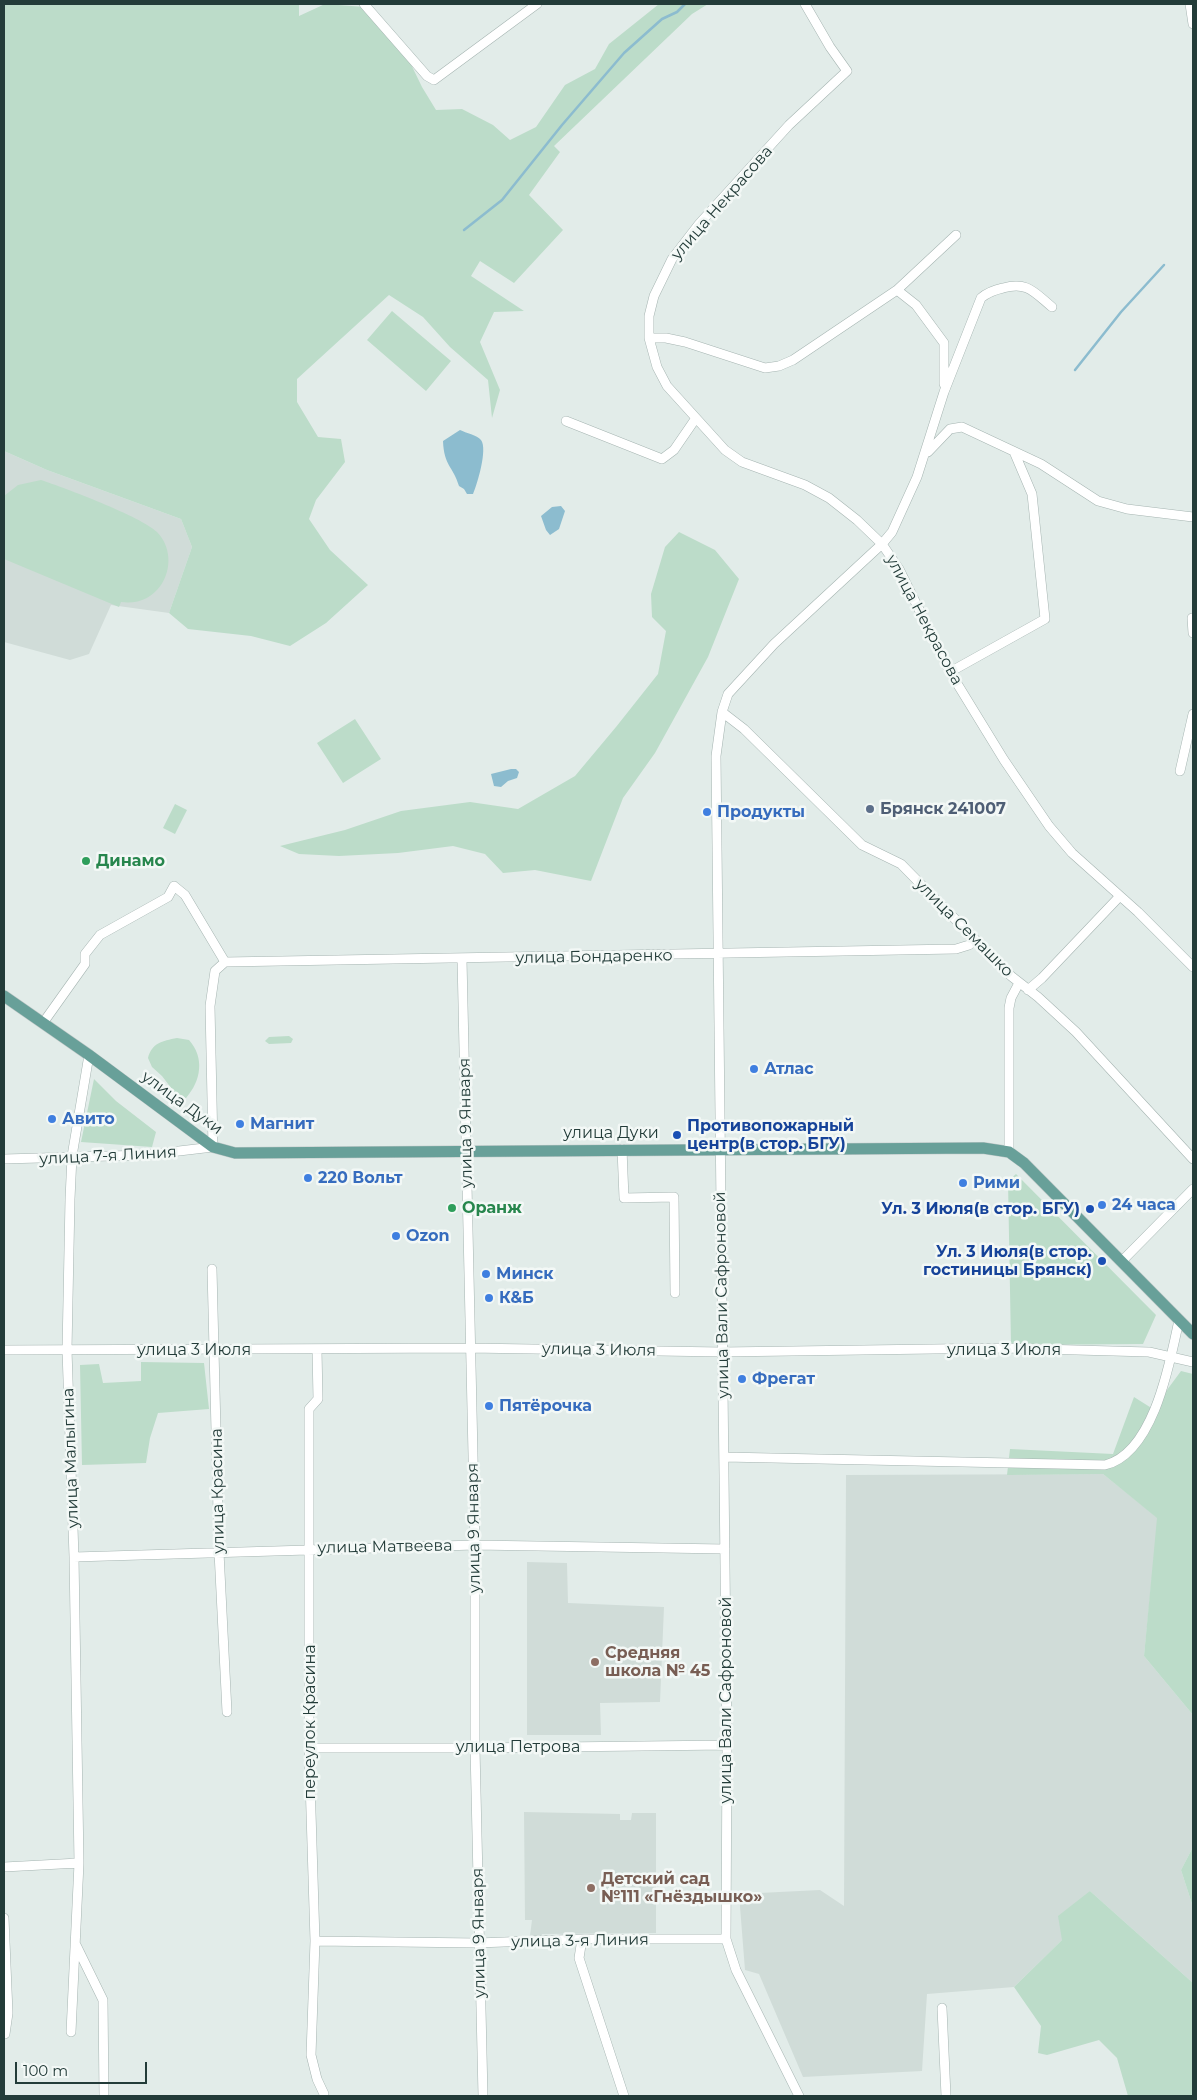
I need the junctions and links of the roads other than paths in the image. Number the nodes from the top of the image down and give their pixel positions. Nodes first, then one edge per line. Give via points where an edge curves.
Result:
1 (364, 4) edge
2 (537, 4) edge
3 (805, 4) edge
4 (1190, 4) edge
5 (1193, 24) edge
6 (956, 235) dead end
7 (897, 290) junction
8 (1052, 307) dead end
9 (650, 338) junction
10 (944, 392) junction
11 (696, 418) junction
12 (566, 421) dead end
13 (1015, 454) junction
14 (925, 455) junction
15 (1193, 517) edge
16 (882, 544) junction
17 (1192, 618) dead end
18 (1193, 633) edge
19 (950, 672) junction
20 (722, 712) junction
21 (1193, 714) edge
22 (1180, 771) dead end
23 (1120, 896) junction
24 (975, 940) junction
25 (720, 955) junction
26 (462, 959) junction
27 (225, 962) junction
28 (1193, 967) edge
29 (1019, 983) junction
30 (1028, 990) junction
31 (4, 996) edge
32 (43, 1023) junction
33 (89, 1055) junction
34 (213, 1147) junction
35 (622, 1149) junction
36 (720, 1149) junction
37 (467, 1150) junction
38 (1009, 1152) junction
39 (72, 1156) junction
40 (4, 1159) edge
41 (1193, 1159) edge
42 (1193, 1189) edge
43 (1121, 1262) junction
44 (212, 1269) dead end
45 (674, 1294) dead end
46 (1179, 1320) junction
47 (1193, 1334) edge
48 (470, 1348) junction
49 (4, 1350) edge
50 (67, 1350) junction
51 (215, 1350) junction
52 (316, 1350) junction
53 (722, 1352) junction
54 (1171, 1357) junction
55 (1193, 1362) edge
56 (724, 1457) junction
57 (475, 1545) junction
58 (310, 1548) junction
59 (725, 1549) junction
60 (219, 1552) junction
61 (74, 1557) junction
62 (227, 1712) dead end
63 (727, 1745) junction
64 (309, 1748) junction
65 (475, 1748) junction
66 (79, 1863) junction
67 (4, 1867) edge
68 (4, 1918) edge
69 (582, 1939) junction
70 (726, 1939) junction
71 (315, 1941) junction
72 (75, 1943) junction
73 (478, 1943) junction
74 (942, 2008) dead end
75 (72, 2032) dead end
76 (5, 2034) dead end
77 (324, 2094) dead end
78 (104, 2096) edge
79 (483, 2096) edge
80 (624, 2096) edge
81 (799, 2096) edge
82 (946, 2096) edge

1 - 2 street via 434,80
3 - 9 street, улица Некрасова via 847,71 789,125 699,224 672,259 654,296 649,316
4 - 5 street
6 - 7 street
7 - 9 street via 793,360 779,366 765,368 685,342
7 - 10 street via 916,305 944,343
8 - 10 street via 1024,286 1010,286 985,294 978,302
9 - 11 street, улица Некрасова via 662,378
10 - 14 street
11 - 12 street via 674,450 662,459
11 - 16 street, улица Некрасова via 725,450 742,462 806,485 829,498
13 - 14 street via 957,426 947,431
13 - 15 street via 1041,464 1098,502
13 - 19 street via 1032,494 1045,619
14 - 16 street, улица Вали Сафроновой via 892,532
16 - 19 street, улица Некрасова via 899,569
16 - 20 street, улица Вали Сафроновой via 774,644 728,694
17 - 18 street
19 - 23 street, улица Некрасова via 1049,826 1072,853
20 - 24 street, улица Семашко via 744,729 862,845 901,864
20 - 25 street, улица Вали Сафроновой via 716,766
21 - 22 street
23 - 28 street, улица Некрасова
23 - 30 street
24 - 25 street, улица Бондаренко via 956,949
24 - 29 street, улица Семашко
25 - 26 street, улица Бондаренко
25 - 36 street, улица Вали Сафроновой
26 - 27 street, улица Бондаренко
26 - 37 street, улица 9 Января
27 - 32 street via 185,895 174,886 168,897 100,935 85,954 85,964
27 - 34 street via 215,971 210,1006
29 - 30 street, улица Семашко
29 - 38 street via 1009,1008
30 - 41 street, улица Семашко via 1076,1032
31 - 32 main road, улица Дуки
32 - 33 main road, улица Дуки
33 - 34 main road, улица Дуки
33 - 39 street, улица Малыгина
34 - 37 main road, улица Дуки via 235,1153
34 - 39 street, улица 7-я Линия via 145,1155
35 - 36 main road, улица Дуки
35 - 37 main road, улица Дуки
35 - 45 street via 624,1198 674,1197
36 - 38 main road, улица Дуки via 984,1148
36 - 53 street, улица Вали Сафроновой
37 - 48 street, улица 9 Января
38 - 43 main road, улица Дуки via 1024,1163
39 - 40 street, улица 7-я Линия
39 - 50 street, улица Малыгина
42 - 43 street
43 - 46 main road, улица Дуки
44 - 51 street, улица Красина
46 - 47 main road, улица Дуки
46 - 54 street
48 - 52 street, улица 3 Июля
48 - 53 street, улица 3 Июля
48 - 57 street, улица 9 Января
49 - 50 street, улица 3 Июля
50 - 51 street, улица 3 Июля
50 - 61 street, улица Малыгина
51 - 52 street, улица 3 Июля
51 - 60 street, улица Красина
52 - 58 street, переулок Красина via 318,1399 309,1409
53 - 54 street, улица 3 Июля via 1004,1348 1149,1352
53 - 56 street, улица Вали Сафроновой
54 - 55 street, улица 3 Июля
54 - 56 street via 1166,1379 1141,1437 1114,1463
56 - 59 street, улица Вали Сафроновой
57 - 58 street, улица Матвеева
57 - 59 street, улица Матвеева
57 - 65 street, улица 9 Января
58 - 60 street, улица Матвеева
58 - 64 street, переулок Красина
59 - 63 street, улица Вали Сафроновой
60 - 61 street, улица Матвеева
60 - 62 street, улица Красина
61 - 66 street, улица Малыгина
63 - 65 street, улица Петрова
63 - 70 street, улица Вали Сафроновой
64 - 65 street, улица Петрова
64 - 71 street, переулок Красина
65 - 73 street, улица 9 Января
66 - 67 street
66 - 72 street, улица Малыгина
68 - 76 street via 8,2014
69 - 70 street, улица 3-я Линия
69 - 73 street, улица 3-я Линия
69 - 80 street via 579,1958
70 - 81 street, улица Вали Сафроновой via 736,1970
71 - 73 street, улица 3-я Линия
71 - 77 street, переулок Красина via 311,2055 316,2079
72 - 75 street, улица Малыгина
72 - 78 street, улица Малыгина via 103,2000
73 - 79 street, улица 9 Января
74 - 82 street

